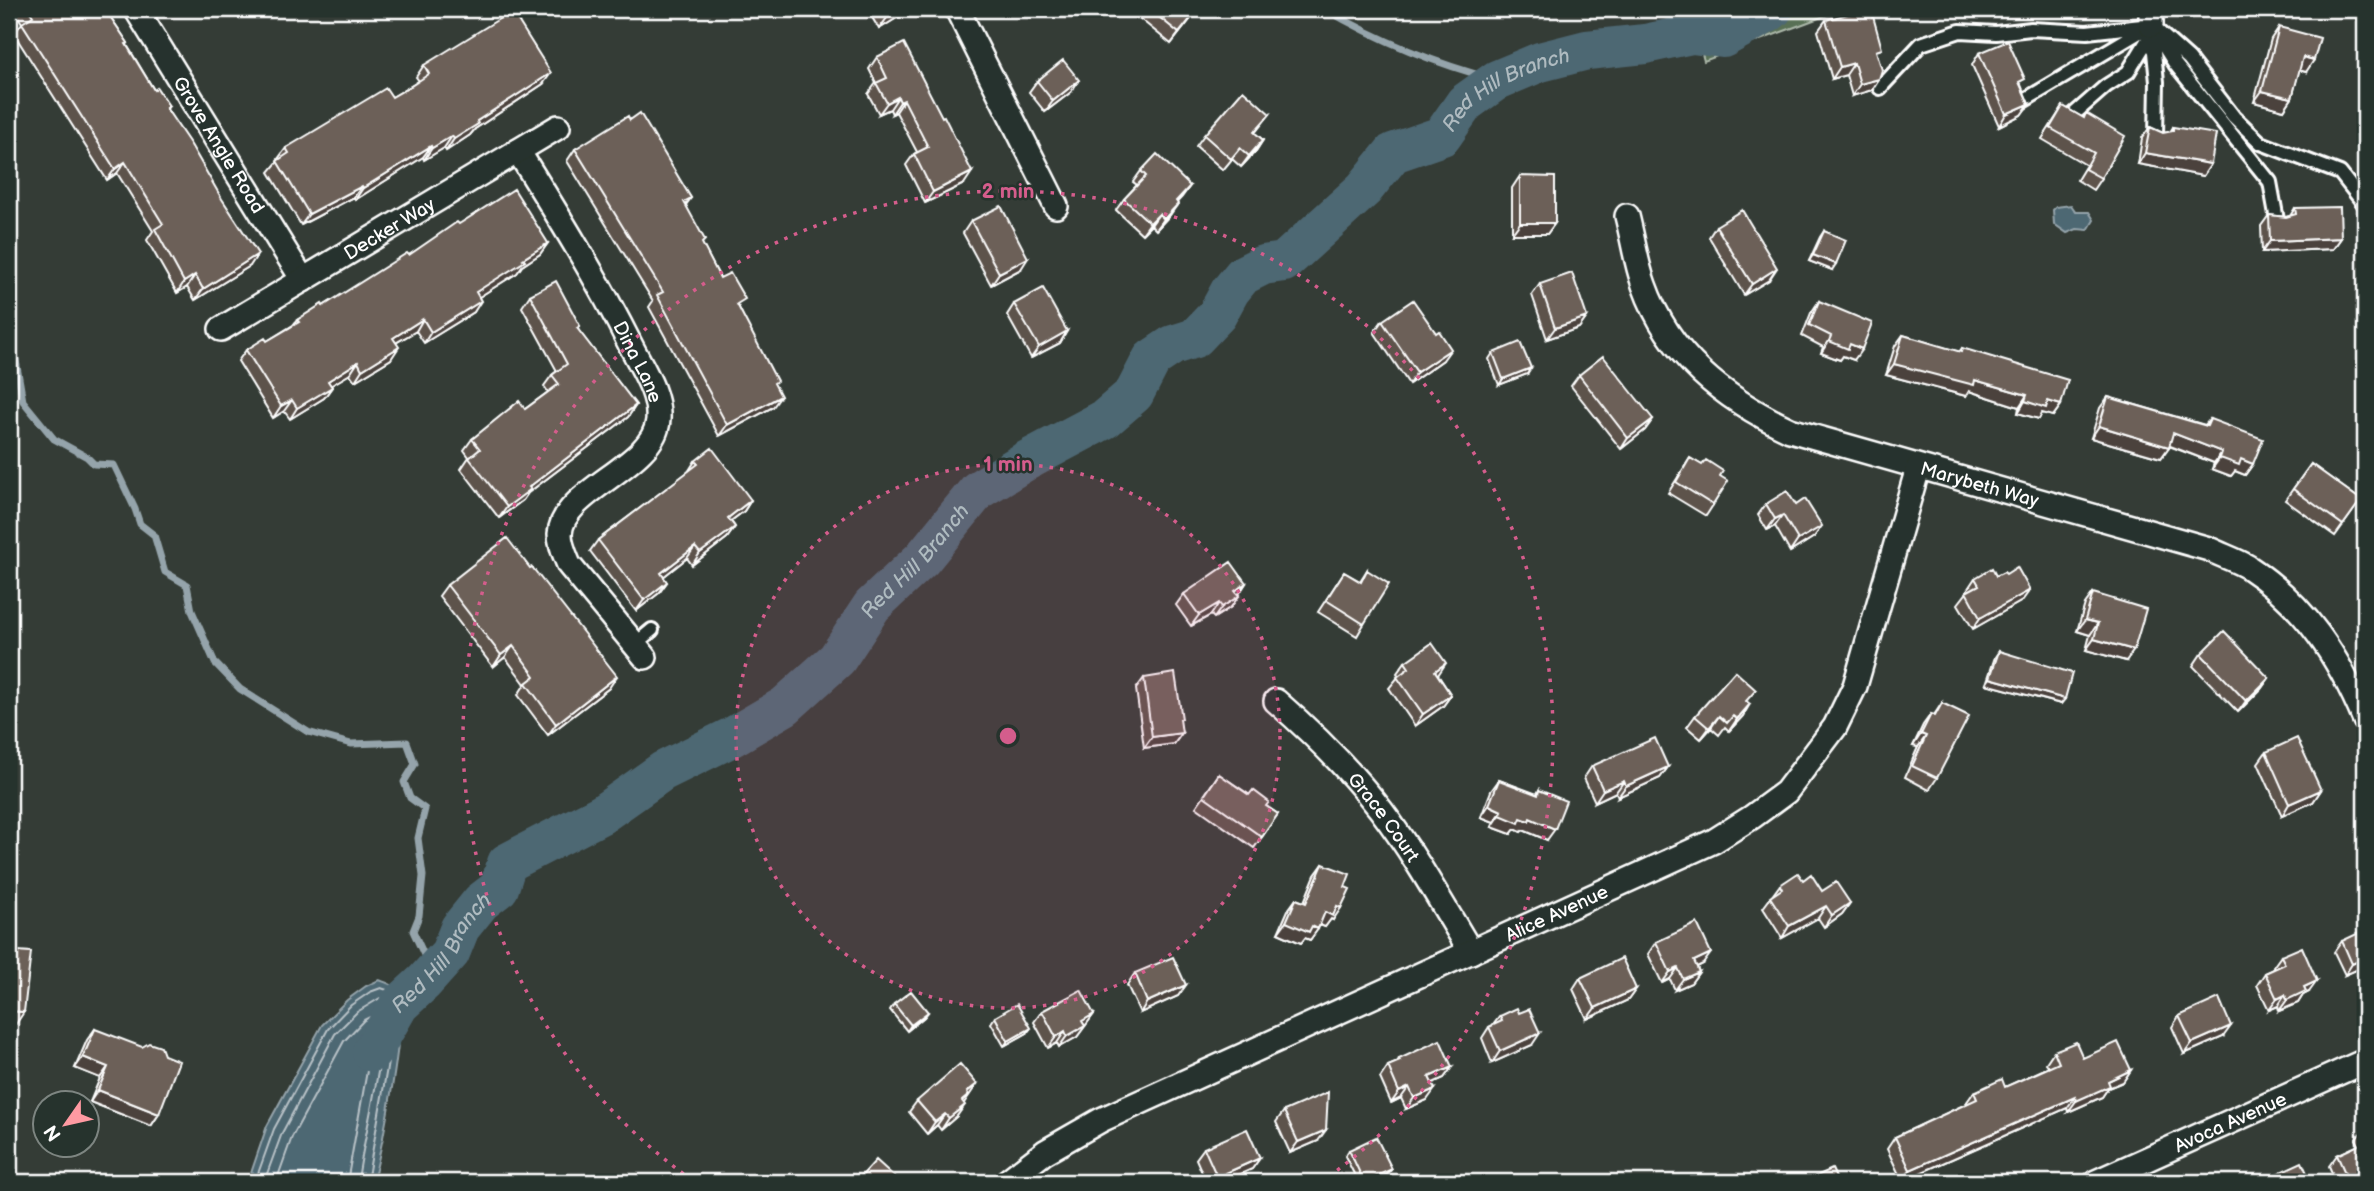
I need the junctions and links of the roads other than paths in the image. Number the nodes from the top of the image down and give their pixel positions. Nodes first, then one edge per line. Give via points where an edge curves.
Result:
1 (136, 9) edge
2 (957, 9) edge
3 (2151, 17) edge
4 (1880, 88) edge
5 (2023, 101) edge
6 (2073, 115) edge
7 (558, 127) dead end
8 (2156, 136) edge
9 (518, 151) junction
10 (1056, 205) dead end
11 (2365, 205) edge
12 (1627, 216) dead end
13 (2277, 220) edge
14 (303, 280) junction
15 (220, 329) dead end
16 (1918, 468) junction
17 (644, 644) dead end
18 (1276, 701) dead end
19 (2365, 720) edge
20 (1471, 952) junction
21 (2365, 1061) edge
22 (1006, 1182) edge
23 (2096, 1182) edge

1 - 14 street, Grove Angle Road
2 - 10 street
3 - 4 lane via 2087,32 1959,31 1921,44
3 - 5 lane
3 - 6 lane via 2147,41 2128,72
3 - 8 lane
3 - 11 lane via 2261,143 2340,173
3 - 13 lane via 2175,64 2270,182
7 - 9 street, Decker Way
9 - 14 street, Decker Way
9 - 17 street, Dina Lane via 599,283 653,390 659,419 647,447 578,503 565,517 560,533 569,565
12 - 16 street, Marybeth Way via 1644,285 1663,327 1720,389 1790,430
14 - 15 street, Decker Way
16 - 19 street, Marybeth Way via 2208,549 2246,566 2307,619 2333,653
16 - 20 street, Alice Avenue via 1855,686 1835,727 1786,792 1714,841
18 - 20 street, Grace Court via 1317,737 1382,811
20 - 22 street, Alice Avenue via 1101,1119
21 - 23 street, Avoca Avenue

